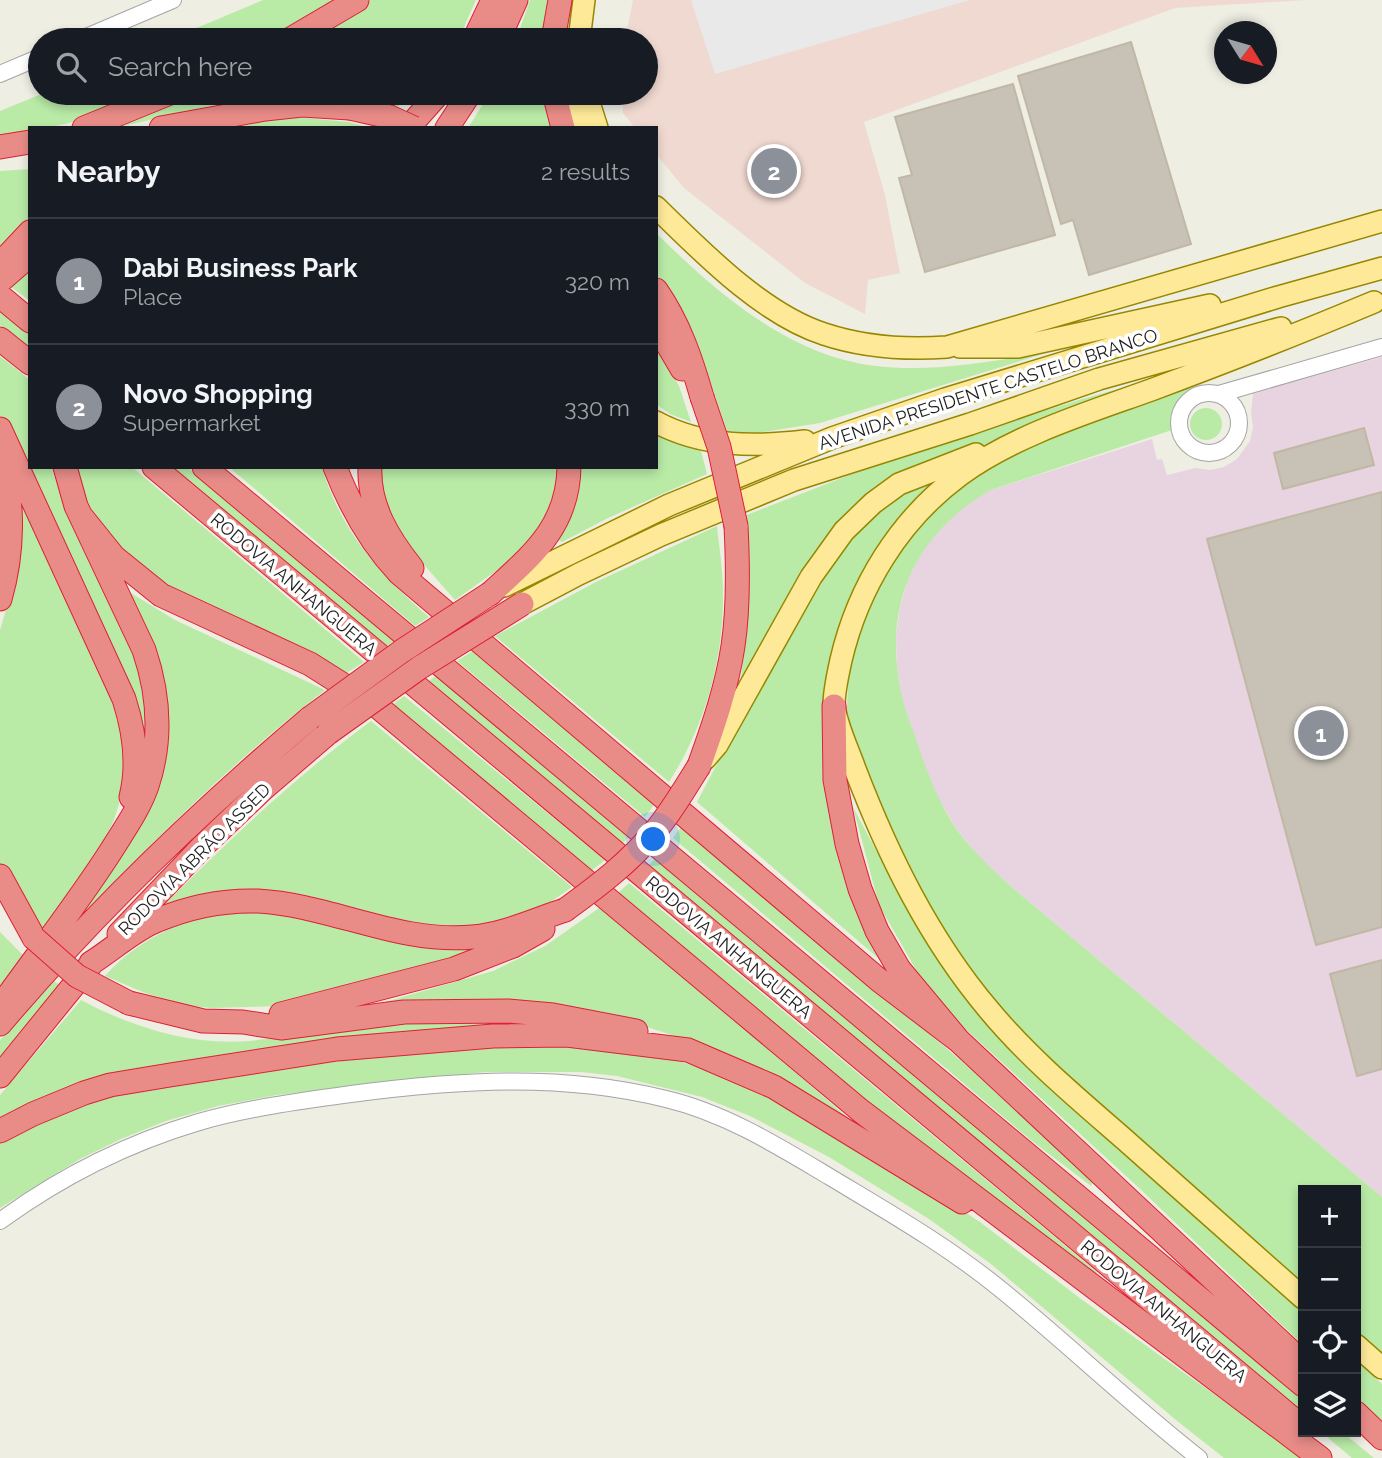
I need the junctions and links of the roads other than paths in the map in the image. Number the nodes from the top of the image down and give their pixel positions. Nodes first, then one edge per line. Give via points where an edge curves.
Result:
1 (173, 0) edge
2 (357, 0) edge
3 (493, 0) edge
4 (516, 0) edge
5 (584, 0) edge
6 (559, 6) edge
7 (107, 28) edge
8 (309, 28) edge
9 (480, 28) edge
10 (503, 28) edge
11 (555, 28) edge
12 (561, 28) edge
13 (580, 28) edge
14 (28, 62) edge
15 (0, 74) edge
16 (141, 105) edge
17 (462, 105) edge
18 (557, 105) edge
19 (572, 105) edge
20 (590, 105) edge
21 (426, 110) edge
22 (205, 123) edge
23 (89, 126) edge
24 (179, 126) edge
25 (395, 126) edge
26 (410, 126) edge
27 (448, 126) edge
28 (562, 126) edge
29 (580, 126) edge
30 (596, 126) edge
31 (28, 142) edge
32 (0, 147) edge
33 (28, 156) edge
34 (0, 161) edge
35 (658, 209) edge
36 (1382, 221) edge
37 (19, 252) edge
38 (1382, 268) edge
39 (0, 281) edge
40 (658, 293) edge
41 (0, 296) edge
42 (1278, 297) junction
43 (1378, 301) edge
44 (28, 319) edge
45 (658, 328) edge
46 (0, 339) edge
47 (947, 347) junction
48 (1382, 347) edge
49 (28, 361) edge
50 (1219, 394) dead end
51 (702, 397) junction
52 (658, 423) edge
53 (0, 429) edge
54 (1042, 430) junction
55 (832, 438) junction
56 (0, 456) edge
57 (66, 469) edge
58 (156, 469) edge
59 (206, 469) edge
60 (336, 469) edge
61 (370, 469) edge
62 (569, 469) edge
63 (78, 511) junction
64 (491, 593) junction
65 (0, 599) edge
66 (522, 604) joint
67 (461, 627) junction
68 (834, 706) junction
69 (699, 766) junction
70 (116, 844) junction
71 (0, 876) edge
72 (0, 906) edge
73 (565, 910) junction
74 (34, 938) junction
75 (92, 963) junction
76 (0, 1007) edge
77 (243, 1022) junction
78 (0, 1024) edge
79 (959, 1041) junction
80 (688, 1050) junction
81 (0, 1076) edge
82 (0, 1131) edge
83 (0, 1221) edge
84 (1044, 1248) junction
85 (1298, 1294) edge
86 (1361, 1349) edge
87 (1298, 1358) edge
88 (1382, 1368) edge
89 (1298, 1381) edge
90 (1361, 1418) edge
91 (1298, 1424) edge
92 (1361, 1433) edge
93 (1314, 1437) edge
94 (1382, 1438) edge
95 (1382, 1450) edge
96 (1199, 1458) edge
97 (1320, 1458) edge
98 (1339, 1458) edge

1 - 7 street
2 - 8 highway
3 - 9 highway
4 - 10 highway
5 - 13 main road
6 - 11 highway
6 - 12 main road
14 - 15 street
16 - 23 highway
17 - 27 highway
18 - 28 highway
19 - 29 main road
20 - 30 main road
21 - 22 highway, bridge via 390,117 350,108 302,105
21 - 25 highway
21 - 26 highway
22 - 24 highway
31 - 32 highway
33 - 34 highway
35 - 47 main road via 754,294 803,326 882,346
36 - 47 main road
37 - 39 highway
38 - 42 main road, AVENIDA PRESIDENTE CASTELO BRANCO
40 - 51 highway via 690,354
41 - 44 highway
42 - 47 main road via 1199,307 1018,347
42 - 55 main road, AVENIDA PRESIDENTE CASTELO BRANCO
43 - 54 main road, AVENIDA PRESIDENTE CASTELO BRANCO
43 - 66 main road, AVENIDA PRESIDENTE CASTELO BRANCO via 1099,379 794,480 661,535
45 - 51 highway
46 - 49 highway
48 - 50 street
51 - 69 highway, bridge via 729,490 737,556 734,644
52 - 55 main road via 698,439 739,445
53 - 70 highway via 130,718 134,780
54 - 68 main road, AVENIDA PRESIDENTE CASTELO BRANCO via 962,473 926,504 895,541 856,612
54 - 69 main road via 912,478 886,492 860,515 811,578 717,745
55 - 64 main road, AVENIDA PRESIDENTE CASTELO BRANCO via 669,505
56 - 65 highway via 10,535
57 - 63 highway
58 - 91 highway, RODOVIA ANHANGUERA
59 - 89 highway, RODOVIA ANHANGUERA
60 - 67 highway via 375,546 398,573
61 - 67 highway via 370,492 388,535
62 - 64 highway, RODOVIA ABRÃO ASSED via 566,495 552,529 535,552
63 - 70 highway via 144,650 157,704 156,746 147,786
63 - 84 highway via 114,557 161,595 310,664 378,707 861,1111
64 - 78 highway, RODOVIA ABRÃO ASSED, bridge via 310,718 243,774 139,872
66 - 75 highway, RODOVIA ABRÃO ASSED, bridge via 419,668 328,733 202,846
67 - 79 highway via 879,980
68 - 79 highway via 835,779 860,889 899,969
68 - 85 main road via 863,788 912,897 981,1000 1058,1081
69 - 73 highway, bridge via 642,846
70 - 76 highway
71 - 74 highway
72 - 74 highway
73 - 75 highway via 496,933 444,937 397,932 282,904 256,901 201,906 155,920
73 - 77 highway via 528,939 454,969
74 - 77 highway, bridge via 77,976 109,995 202,1021
75 - 81 highway, RODOVIA ABRÃO ASSED
77 - 80 highway via 281,1028 404,1012 508,1011 596,1022
79 - 87 highway
80 - 82 highway via 567,1035 337,1049 110,1085 55,1104
80 - 84 highway via 774,1087
83 - 96 street via 34,1197 115,1154 198,1122 297,1101 484,1080 562,1082 667,1099 766,1139 946,1247
84 - 97 highway
86 - 88 main road
90 - 94 highway
92 - 95 highway
93 - 98 highway

